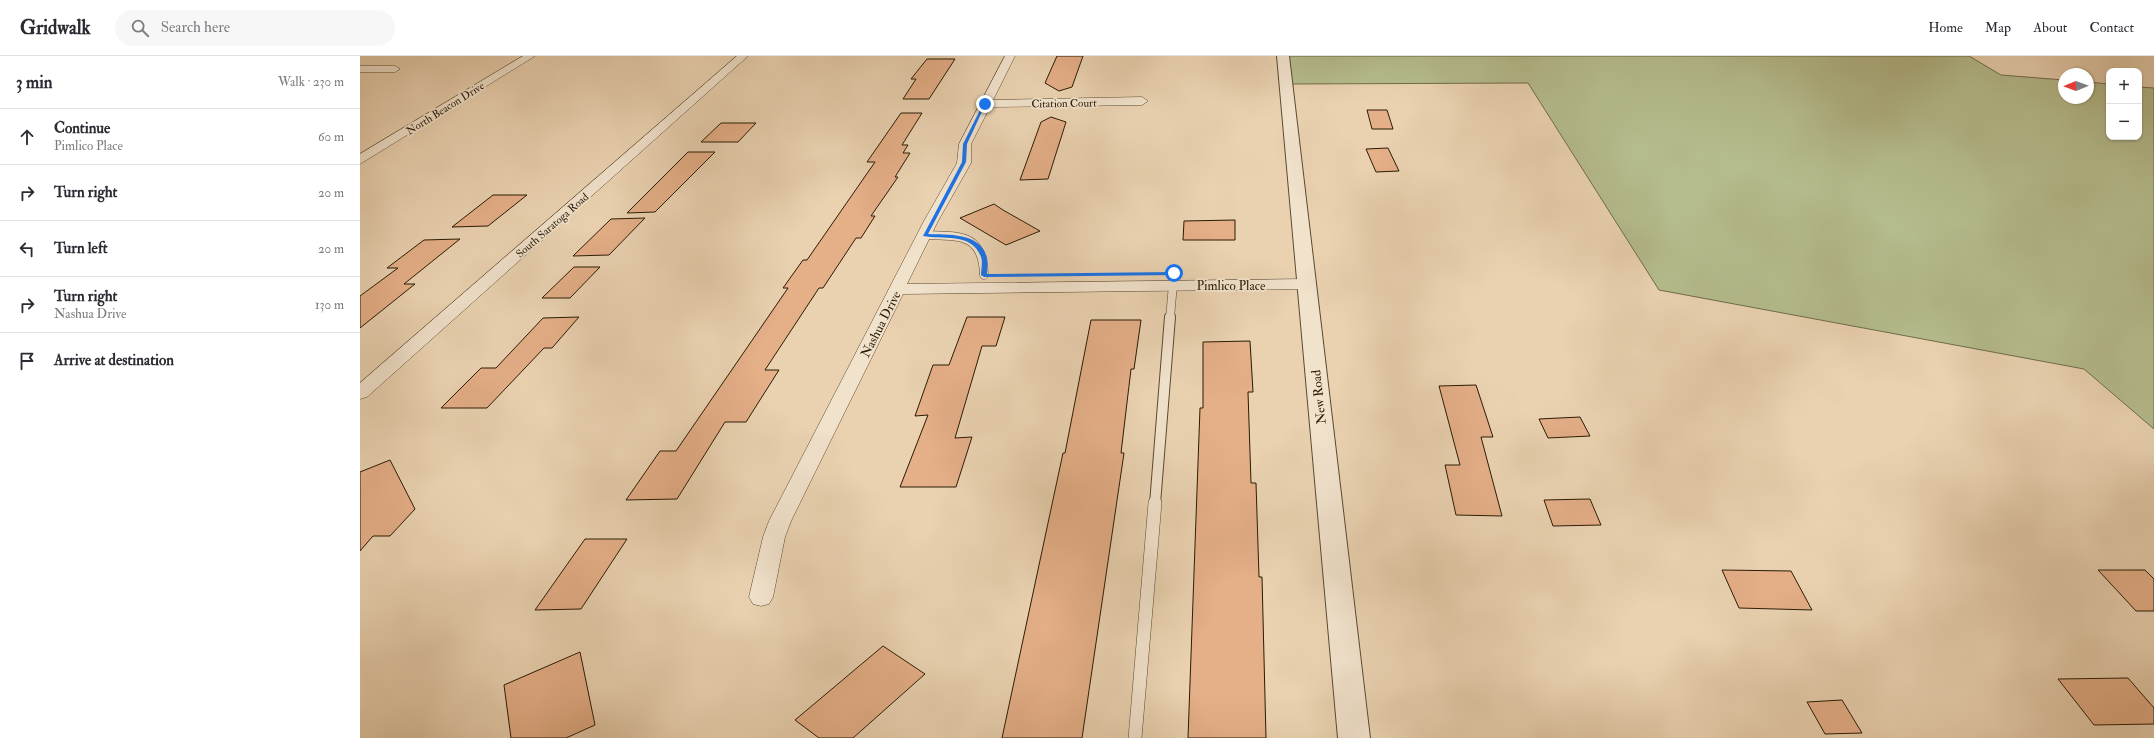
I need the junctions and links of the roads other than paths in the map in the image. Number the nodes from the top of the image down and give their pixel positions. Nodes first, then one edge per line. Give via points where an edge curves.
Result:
1 (530, 56) edge
2 (743, 56) edge
3 (1010, 56) edge
4 (1283, 56) edge
5 (360, 69) edge
6 (394, 69) dead end
7 (1142, 101) dead end
8 (985, 104) junction
9 (360, 160) edge
10 (925, 235) junction
11 (984, 275) junction
12 (1173, 279) junction
13 (1306, 279) junction
14 (1037, 280) junction
15 (901, 283) junction
16 (360, 393) edge
17 (760, 597) dead end
18 (1135, 738) edge
19 (1354, 738) edge

1 - 9 street, North Beacon Drive
2 - 16 street, South Saratoga Road
3 - 8 street, Nashua Drive
4 - 13 street, New Road
5 - 6 street
7 - 8 street, Citation Court
8 - 10 street, Nashua Drive via 965,144 964,162
10 - 11 lane via 962,237 976,244 984,257
10 - 15 street, Nashua Drive
11 - 14 street, Pimlico Place
11 - 15 street, Pimlico Place
12 - 13 street, Pimlico Place
12 - 14 street, Pimlico Place
12 - 18 lane
13 - 19 street, New Road
14 - 15 street, Pimlico Place
15 - 17 street, Nashua Drive via 780,521

